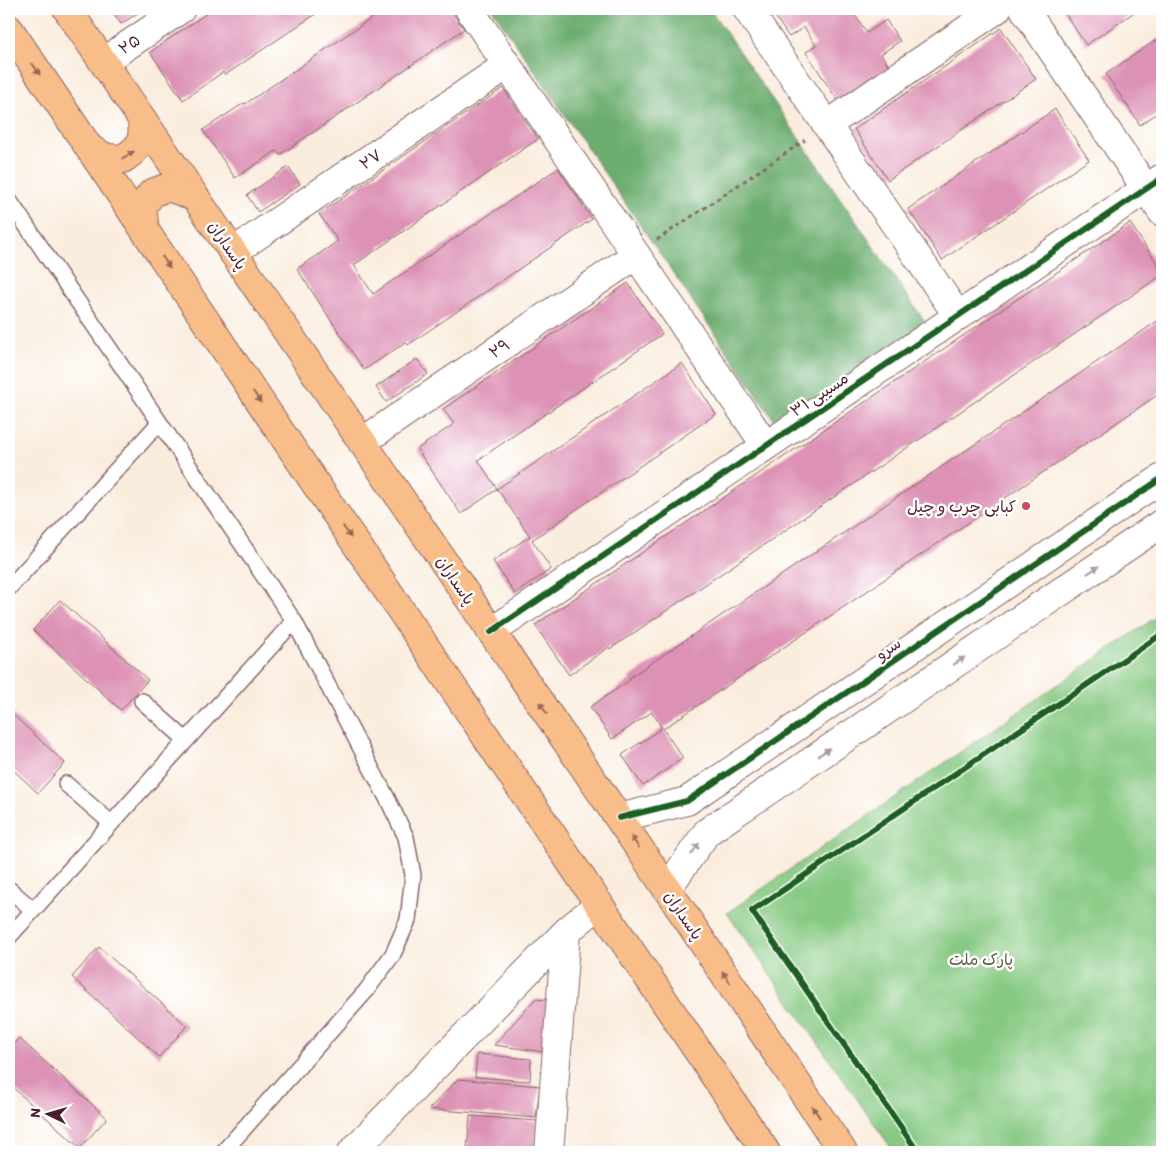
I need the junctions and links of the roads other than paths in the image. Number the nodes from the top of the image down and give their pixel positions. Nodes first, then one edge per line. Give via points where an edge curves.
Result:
1 (67, 9) edge
2 (181, 9) edge
3 (469, 9) edge
4 (747, 9) edge
5 (997, 9) edge
6 (1024, 9) edge
7 (9, 29) edge
8 (103, 62) junction
9 (507, 65) junction
10 (142, 119) junction
11 (827, 125) junction
12 (90, 149) junction
13 (1154, 183) edge
14 (194, 196) junction
15 (9, 200) edge
16 (1162, 212) edge
17 (145, 231) junction
18 (233, 252) junction
19 (636, 255) junction
20 (958, 316) junction
21 (159, 423) junction
22 (362, 442) junction
23 (766, 446) junction
24 (1162, 478) edge
25 (1162, 523) edge
26 (9, 588) edge
27 (294, 621) junction
28 (491, 632) junction
29 (142, 701) dead end
30 (186, 740) junction
31 (66, 784) dead end
32 (619, 818) junction
33 (112, 823) junction
34 (9, 889) edge
35 (667, 889) junction
36 (599, 904) junction
37 (33, 910) junction
38 (566, 932) junction
39 (9, 937) edge
40 (223, 1152) edge
41 (352, 1152) edge
42 (549, 1152) edge
43 (766, 1152) edge
44 (843, 1152) edge

1 - 8 main road, پاسداران
2 - 8 street, ۲۵
3 - 9 street
4 - 11 street
5 - 11 street
6 - 13 street
7 -> 12 main road
8 - 10 main road, پاسداران
9 - 18 street, ۲۷
9 - 19 street
12 -> 10 main road via 108,158 123,159 138,149 143,134
10 - 14 main road, پاسداران
11 - 20 street
12 - 17 main road
13 - 16 street
13 - 20 street, ۳۱ مسیبی
14 - 17 main road via 168,187 152,193 142,207
14 - 18 main road, پاسداران
15 - 21 lane
17 -> 36 main road
18 - 22 main road, پاسداران
19 - 22 street, ۲۹
19 - 23 street
20 - 23 street, ۳۱ مسیبی
21 - 26 lane
21 - 27 lane
22 - 28 main road, پاسداران
23 - 28 street, ۳۱ مسیبی
24 - 32 street, سرو via 687,801
35 -> 25 street via 707,832
27 - 30 lane
27 - 40 lane via 406,837 413,875 408,920 393,954 366,991
32 -> 28 main road, پاسداران
29 - 30 lane
30 - 33 lane
31 - 33 lane
35 -> 32 main road, پاسداران
33 - 37 lane
34 - 37 lane
44 -> 35 main road, پاسداران
36 - 38 street
36 - 43 main road
37 - 39 lane
38 - 41 street
38 - 42 street

